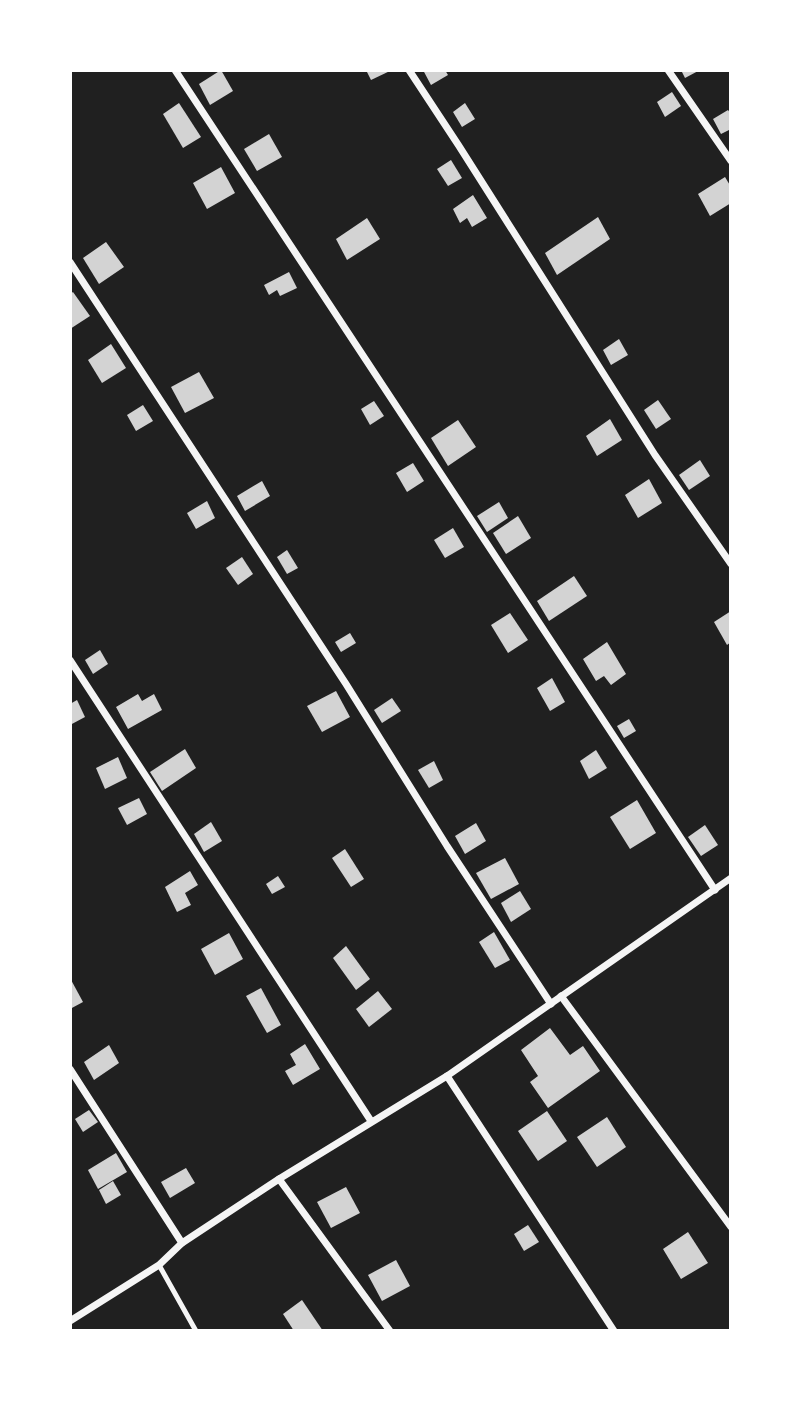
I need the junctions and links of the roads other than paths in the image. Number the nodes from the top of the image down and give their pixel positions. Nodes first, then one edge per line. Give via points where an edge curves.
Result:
1 (175, 70) edge
2 (409, 70) edge
3 (668, 70) edge
4 (731, 161) edge
5 (70, 262) edge
6 (731, 564) edge
7 (70, 660) edge
8 (731, 878) edge
9 (715, 890) junction
10 (562, 996) junction
11 (551, 1004) junction
12 (70, 1069) edge
13 (447, 1076) junction
14 (371, 1121) junction
15 (279, 1179) junction
16 (731, 1227) edge
17 (182, 1243) junction
18 (159, 1265) junction
19 (70, 1321) edge
20 (196, 1331) edge
21 (390, 1331) edge
22 (614, 1331) edge

1 - 9 street
2 - 6 street via 655,455
3 - 4 street
5 - 11 street
7 - 14 street
8 - 9 street
9 - 10 street
10 - 11 street
10 - 16 street
11 - 13 street
12 - 17 street
13 - 14 street
13 - 22 street
14 - 15 street
15 - 17 street
15 - 21 street
17 - 18 street
18 - 19 street
18 - 20 lane

